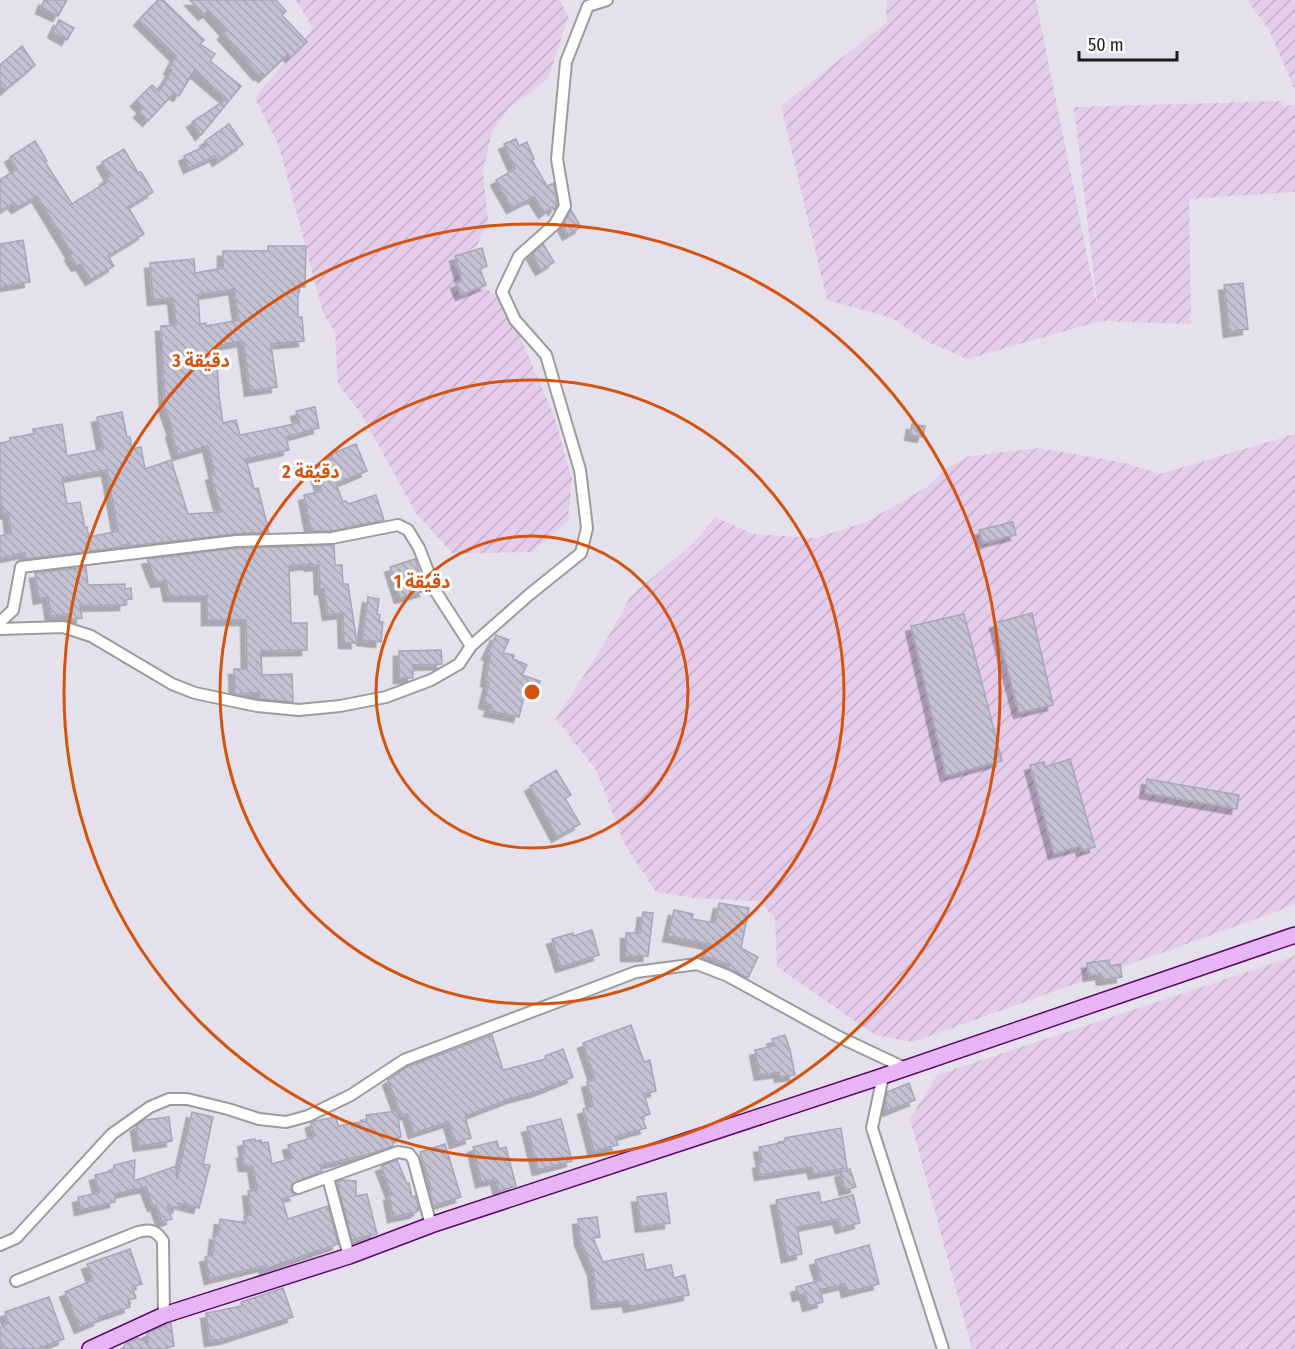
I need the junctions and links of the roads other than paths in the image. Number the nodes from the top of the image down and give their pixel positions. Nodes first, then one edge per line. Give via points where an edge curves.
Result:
1 (607, 0) edge
2 (0, 622) edge
3 (0, 629) edge
4 (471, 646) junction
5 (1295, 935) edge
6 (905, 1068) junction
7 (883, 1076) junction
8 (328, 1178) junction
9 (298, 1188) dead end
10 (431, 1226) junction
11 (0, 1245) edge
12 (349, 1256) junction
13 (16, 1281) dead end
14 (164, 1316) junction
15 (90, 1349) edge
16 (943, 1349) edge

1 - 4 street via 588,6 566,62 557,159 565,206 555,224 519,256 502,292 515,320 546,355 580,470 587,528 581,553
2 - 4 street via 13,610 21,567 236,541 332,538 398,525 408,530 419,548 436,592
3 - 4 street via 63,627 91,636 172,684 195,693 299,710 386,697 431,680 459,664
5 - 6 main road
6 - 7 main road
6 - 11 street via 728,976 697,964 636,972 404,1060 351,1095 286,1122 259,1119 187,1099 168,1099 112,1134 15,1239
7 - 10 main road
7 - 16 street via 872,1128
8 - 9 street
8 - 10 street via 398,1152 409,1154
8 - 12 street
10 - 12 main road
12 - 14 main road
13 - 14 street via 150,1229 163,1241
14 - 15 main road

